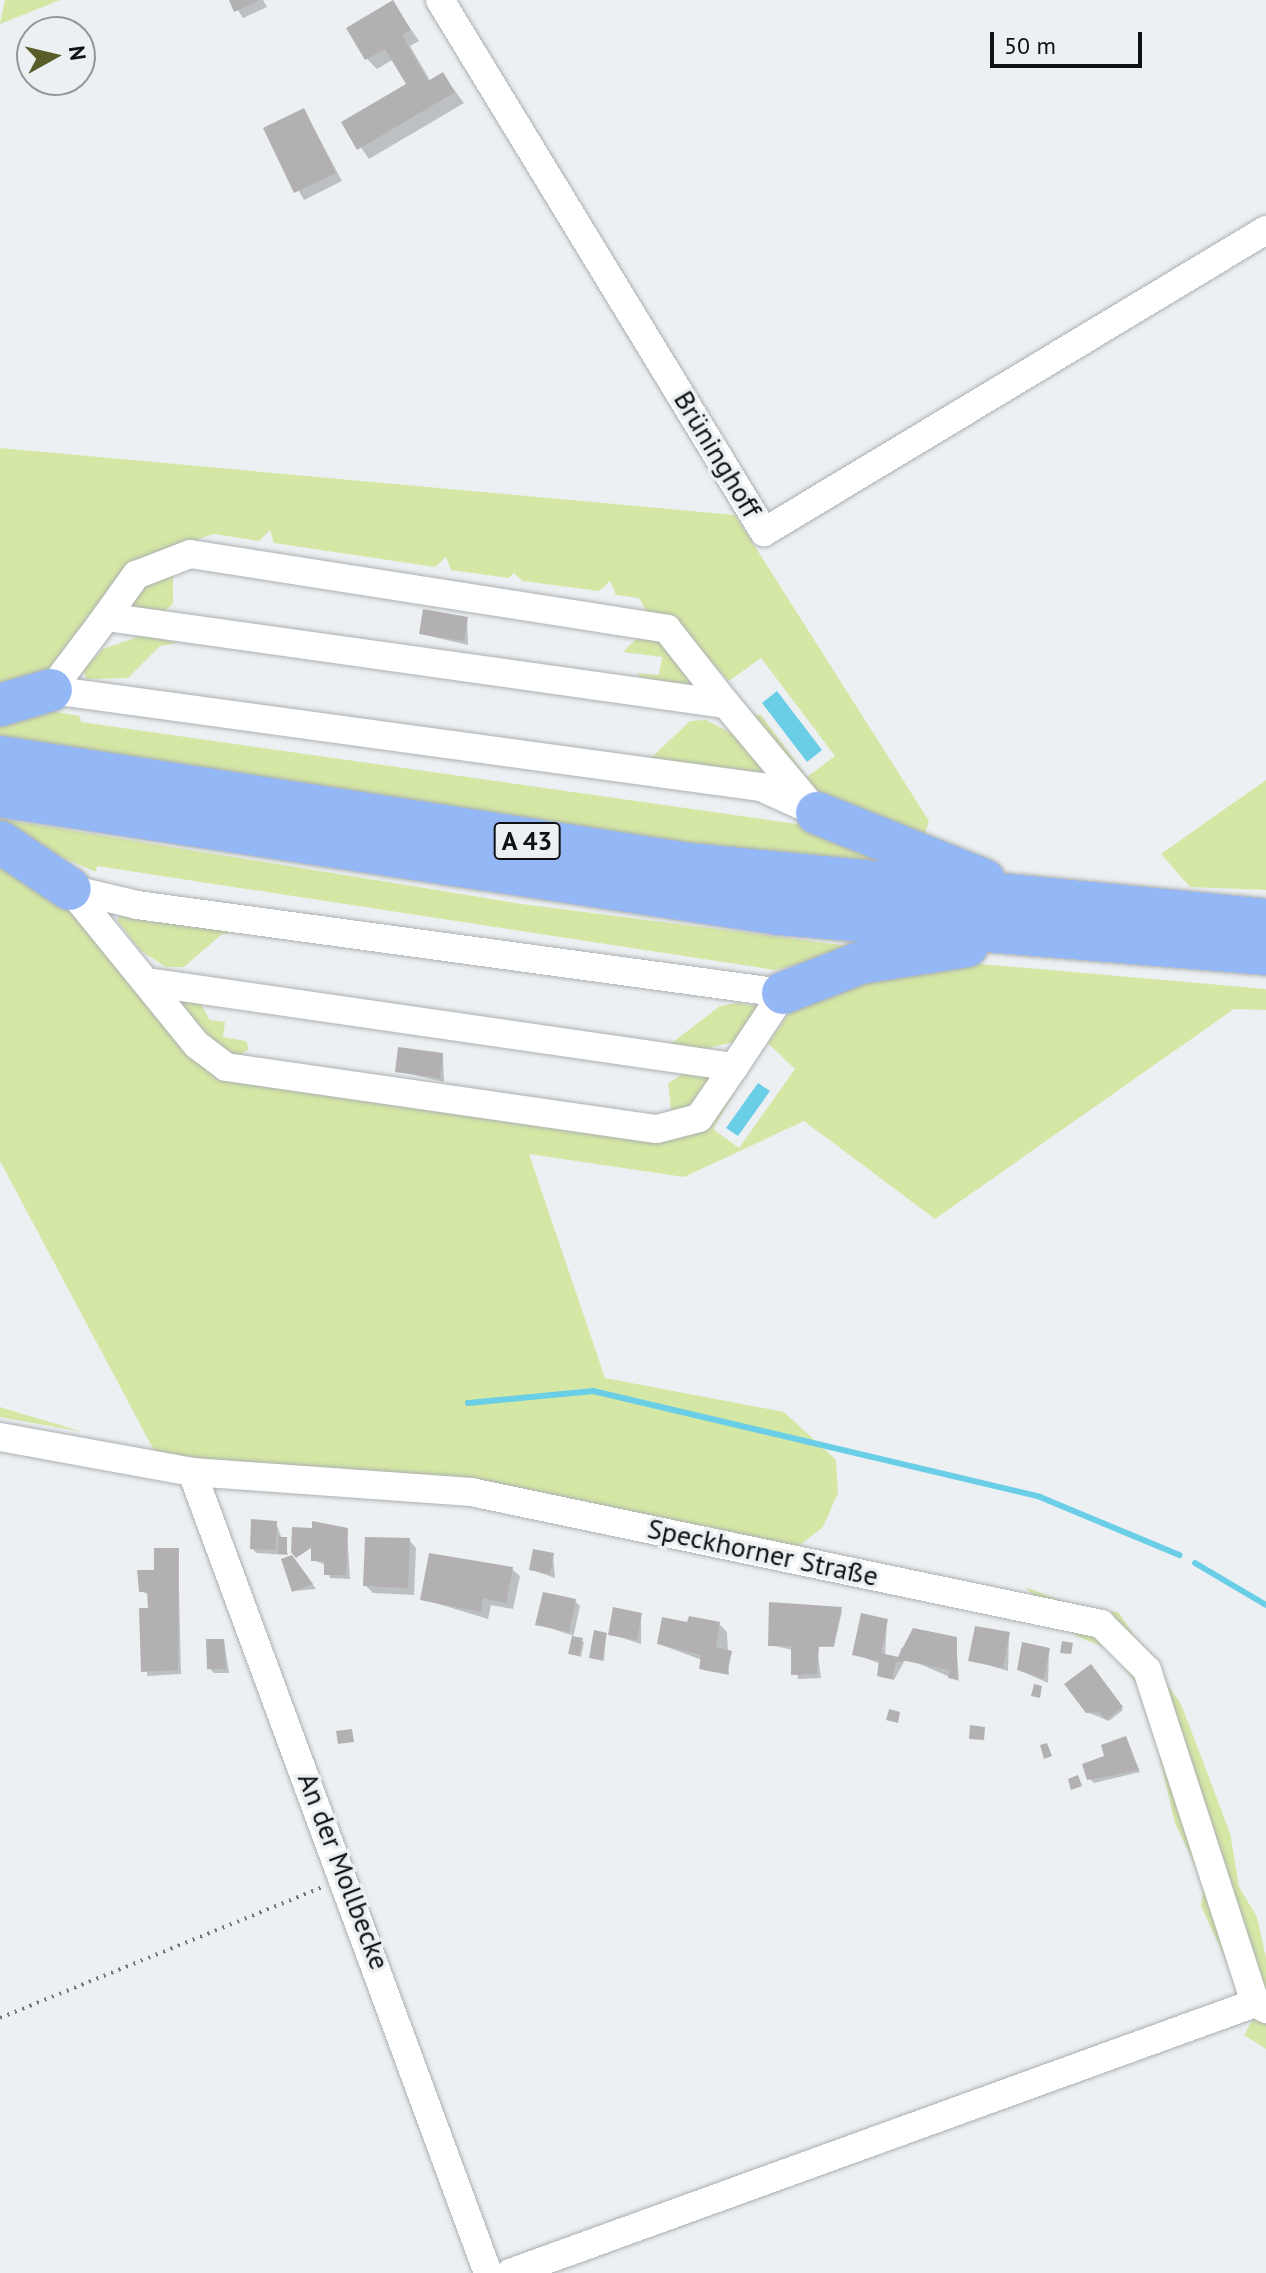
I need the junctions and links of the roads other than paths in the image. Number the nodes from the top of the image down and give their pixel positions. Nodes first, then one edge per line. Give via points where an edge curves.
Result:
1 (440, 0) edge
2 (1266, 230) edge
3 (106, 617) junction
4 (51, 690) junction
5 (726, 704) junction
6 (0, 705) edge
7 (0, 757) edge
8 (0, 796) edge
9 (817, 813) junction
10 (0, 842) edge
11 (70, 889) junction
12 (1057, 903) junction
13 (1266, 920) edge
14 (1028, 936) junction
15 (1266, 954) edge
16 (153, 983) junction
17 (783, 993) junction
18 (734, 1067) junction
19 (0, 1437) edge
20 (192, 1472) junction
21 (1260, 2006) edge
22 (488, 2273) edge
23 (510, 2273) edge

1 - 2 street, Brüninghoff via 764,532
3 - 4 street
3 - 5 street
3 - 5 street via 136,575 190,554 667,629
4 - 6 highway
4 - 9 street via 761,787
5 - 9 street
7 - 12 highway, A 43 via 673,862
8 - 14 highway, A 43 via 559,884
9 - 12 highway via 897,850
10 - 11 highway
11 - 16 street
11 - 17 street via 153,907
12 - 13 highway, A 43
14 - 15 highway, A 43
14 - 17 highway via 860,963
16 - 18 street
16 - 18 street via 213,1060 251,1071 657,1129 699,1118
17 - 18 street
19 - 20 street, Speckhorner Straße
20 - 21 street, Speckhorner Straße via 471,1492 1101,1624 1147,1670
20 - 22 street, An der Mollbecke via 347,1877
21 - 23 street

